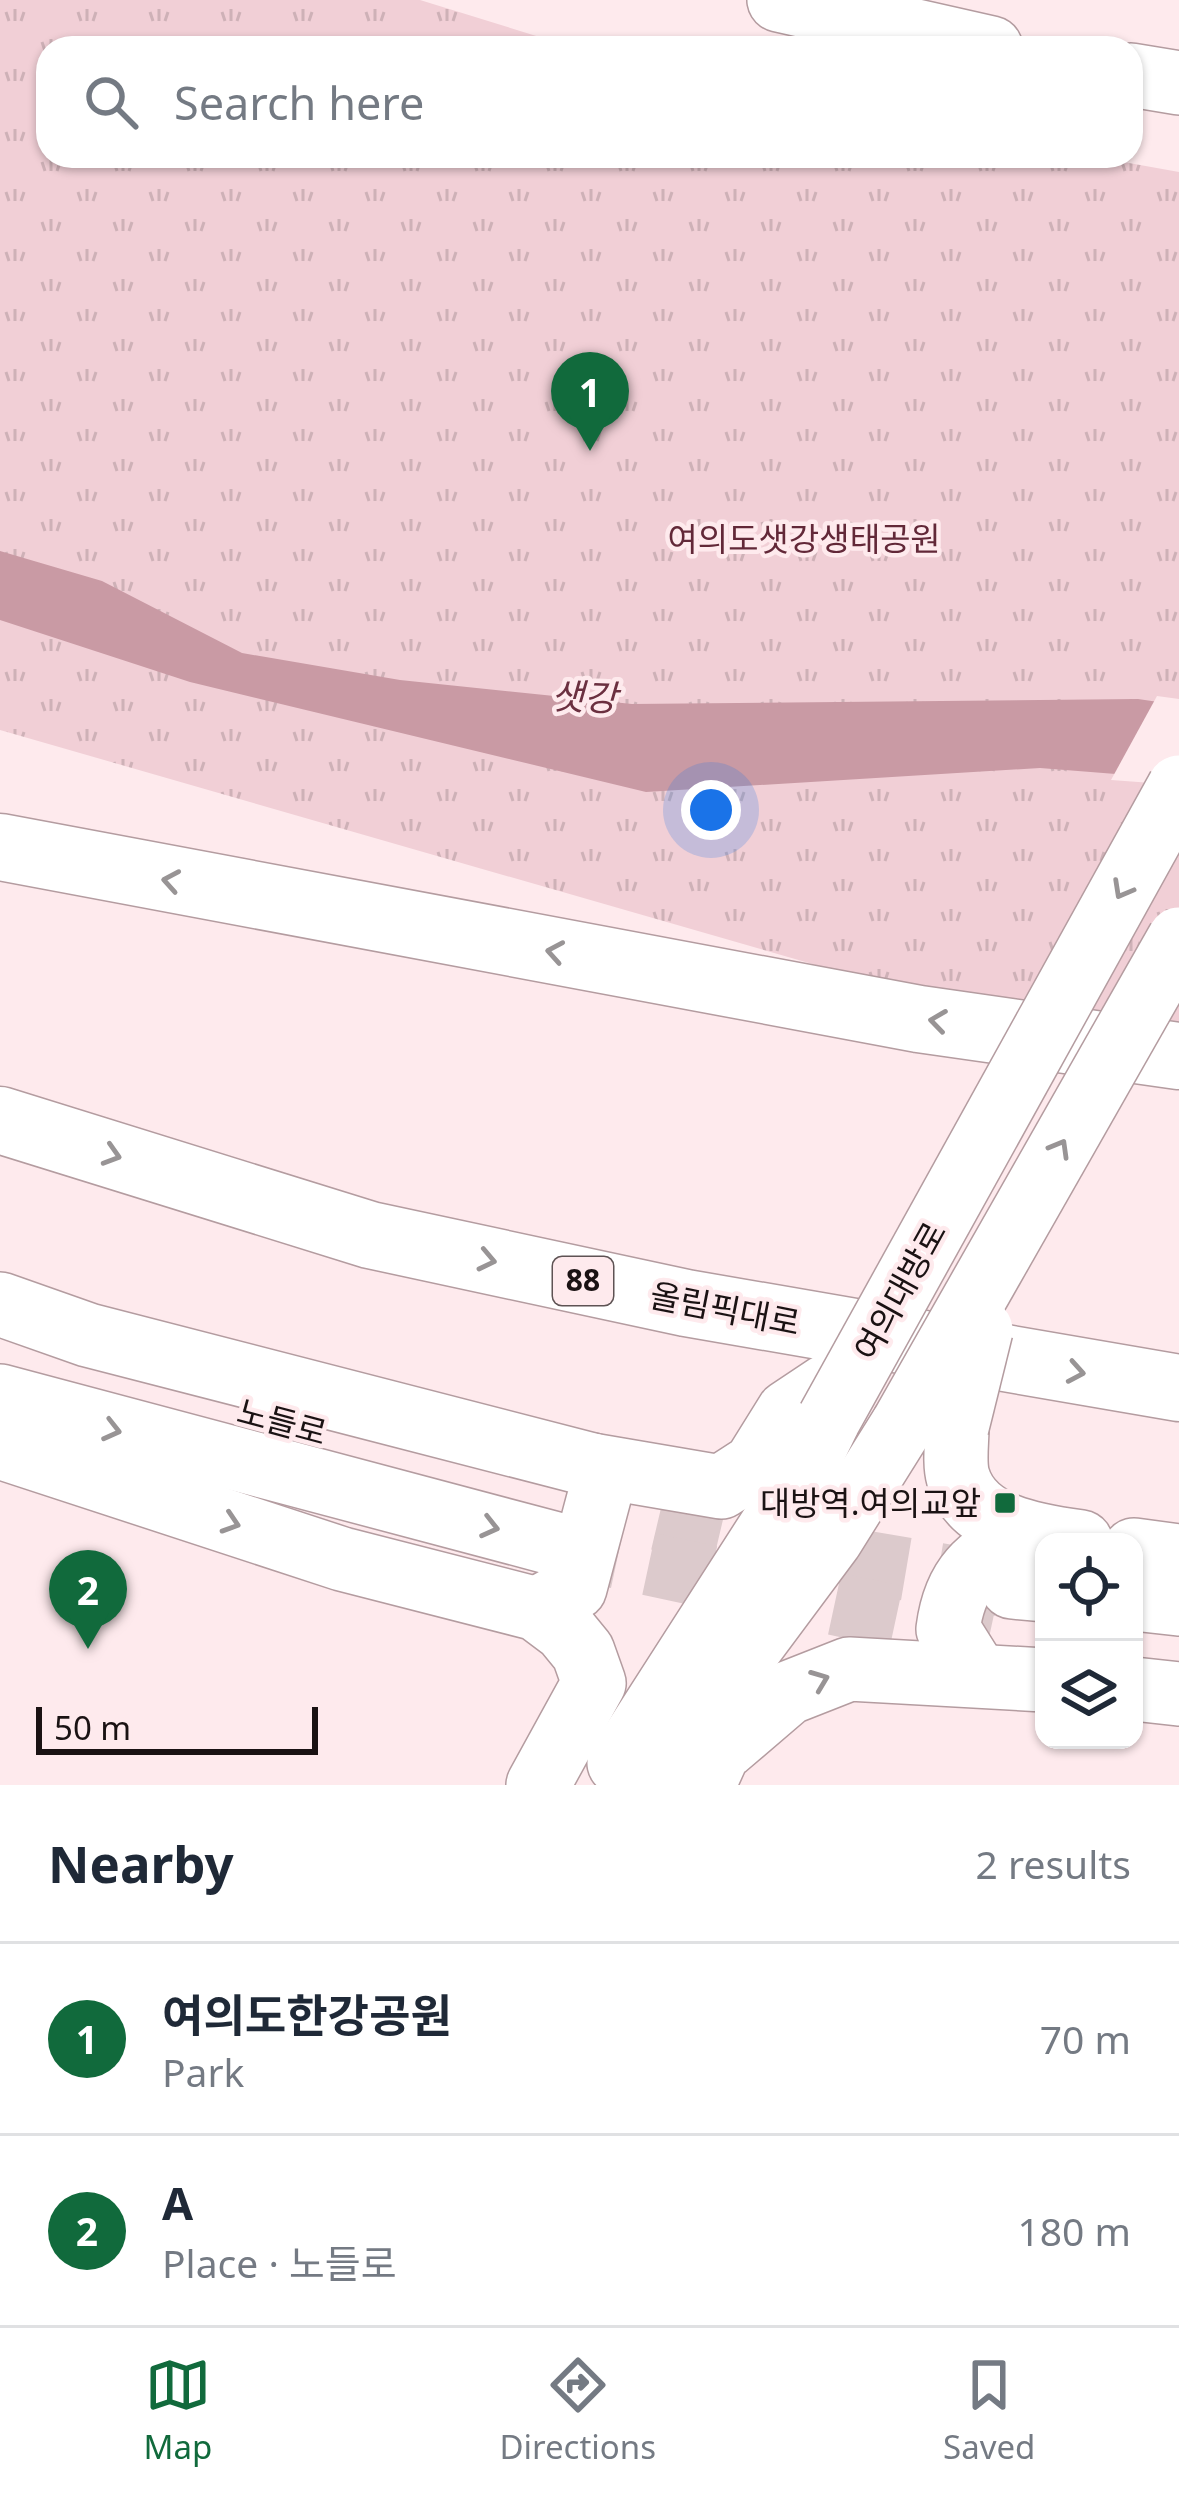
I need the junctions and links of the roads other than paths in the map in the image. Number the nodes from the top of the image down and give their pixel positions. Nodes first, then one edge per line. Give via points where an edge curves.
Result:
1 (779, 0) edge
2 (938, 36) edge
3 (1143, 77) edge
4 (1179, 83) edge
5 (1179, 787) edge
6 (0, 848) edge
7 (1179, 939) edge
8 (1179, 1056) edge
9 (0, 1120) edge
10 (0, 1304) edge
11 (0, 1341) edge
12 (1179, 1388) edge
13 (0, 1396) edge
14 (809, 1416) junction
15 (930, 1425) junction
16 (0, 1447) edge
17 (795, 1489) junction
18 (571, 1502) junction
19 (1143, 1551) edge
20 (1179, 1556) edge
21 (803, 1577) junction
22 (1143, 1600) edge
23 (1179, 1604) edge
24 (537, 1609) junction
25 (1029, 1611) edge
26 (1143, 1652) edge
27 (1179, 1654) edge
28 (1143, 1690) edge
29 (1179, 1694) edge
30 (715, 1766) edge
31 (542, 1785) edge
32 (604, 1785) edge
33 (648, 1785) edge

1 - 2 main road
3 - 4 main road
5 -> 14 main road, 여의대방로, bridge via 860,1364
8 -> 6 highway via 919,1019
15 -> 7 main road, bridge via 1002,1250
9 -> 12 highway, 올림픽대로 / 88 via 370,1235 686,1303
10 - 18 main road
11 - 18 main road, 노들로
13 -> 18 main road, 노들로 via 49,1414
14 - 17 main road, 여의대방로
14 - 18 main road via 721,1486
15 - 21 main road
15 - 25 main road
16 -> 24 main road via 341,1559
17 - 31 main road
17 - 32 main road, 여의대방로
18 - 24 main road via 602,1490 575,1588
19 - 20 main road
21 - 30 main road
21 - 33 main road
22 - 23 main road
24 - 31 main road via 583,1652 594,1683
30 -> 25 main road via 788,1693
26 - 27 main road
28 - 29 main road

